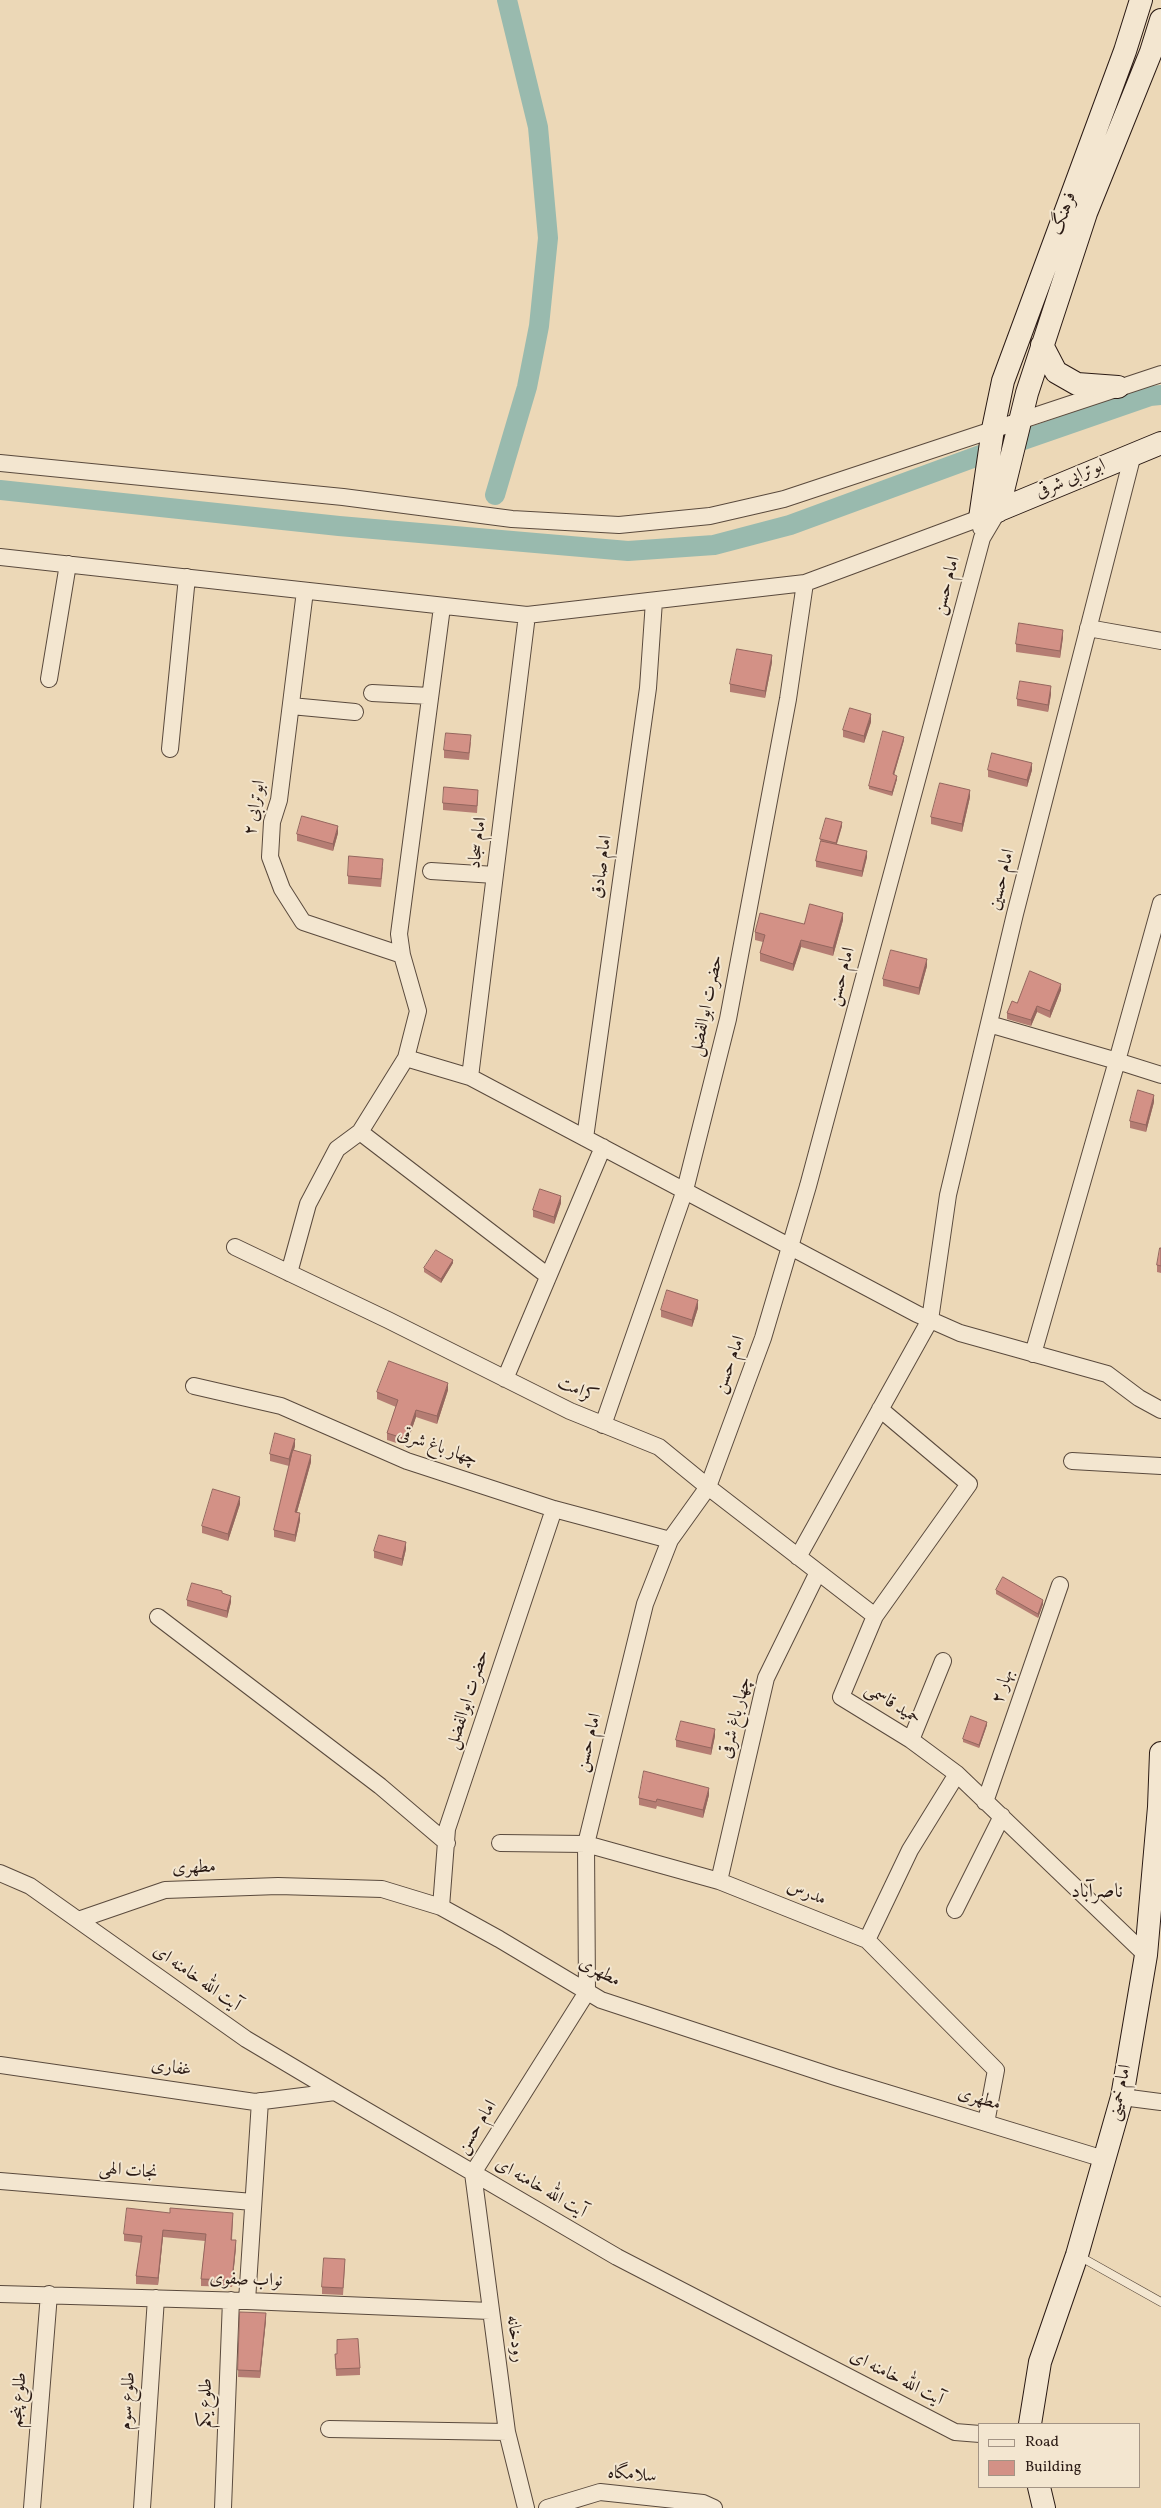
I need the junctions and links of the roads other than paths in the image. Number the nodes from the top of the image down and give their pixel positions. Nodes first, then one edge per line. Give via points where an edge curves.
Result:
1 (1141, 0) edge
2 (1161, 20) edge
3 (1042, 345) junction
4 (1161, 374) edge
5 (1118, 388) junction
6 (1018, 427) junction
7 (992, 435) junction
8 (1161, 443) edge
9 (1133, 454) junction
10 (0, 463) edge
11 (989, 510) junction
12 (0, 557) edge
13 (68, 564) junction
14 (187, 578) junction
15 (805, 583) junction
16 (305, 590) junction
17 (654, 601) junction
18 (442, 608) junction
19 (528, 615) junction
20 (1088, 628) junction
21 (1161, 641) edge
22 (49, 679) dead end
23 (372, 693) dead end
24 (430, 696) junction
25 (291, 706) junction
26 (355, 712) dead end
27 (170, 749) dead end
28 (431, 871) dead end
29 (495, 875) junction
30 (1161, 903) edge
31 (402, 955) junction
32 (989, 1024) junction
33 (406, 1058) junction
34 (1118, 1061) junction
35 (1161, 1075) edge
36 (470, 1077) junction
37 (360, 1132) junction
38 (585, 1138) junction
39 (603, 1147) junction
40 (685, 1190) junction
41 (790, 1246) junction
42 (235, 1247) dead end
43 (289, 1273) junction
44 (548, 1276) junction
45 (930, 1320) junction
46 (1033, 1354) junction
47 (505, 1379) junction
48 (194, 1386) dead end
49 (880, 1409) junction
50 (1161, 1410) edge
51 (603, 1425) junction
52 (1072, 1461) dead end
53 (1161, 1466) edge
54 (708, 1488) junction
55 (554, 1508) junction
56 (670, 1540) junction
57 (798, 1557) junction
58 (818, 1572) junction
59 (1060, 1585) dead end
60 (875, 1616) junction
61 (158, 1617) dead end
62 (944, 1661) dead end
63 (911, 1740) junction
64 (1161, 1753) edge
65 (957, 1774) junction
66 (1160, 1784) edge
67 (985, 1802) junction
68 (1002, 1816) junction
69 (447, 1843) junction
70 (500, 1843) dead end
71 (586, 1844) junction
72 (0, 1873) edge
73 (719, 1881) junction
74 (441, 1908) junction
75 (955, 1910) dead end
76 (78, 1920) junction
77 (867, 1940) junction
78 (1146, 1955) junction
79 (587, 1992) junction
80 (0, 2065) edge
81 (336, 2092) junction
82 (1122, 2097) junction
83 (260, 2101) junction
84 (1161, 2102) edge
85 (986, 2123) junction
86 (1104, 2159) junction
87 (473, 2173) junction
88 (0, 2181) edge
89 (253, 2202) junction
90 (1077, 2255) junction
91 (0, 2294) edge
92 (49, 2294) junction
93 (156, 2298) junction
94 (239, 2300) junction
95 (1161, 2302) edge
96 (490, 2311) junction
97 (1030, 2423) edge
98 (329, 2429) dead end
99 (506, 2432) junction
100 (978, 2434) edge
101 (1039, 2488) edge
102 (32, 2508) edge
103 (142, 2508) edge
104 (223, 2508) edge
105 (526, 2508) edge
106 (547, 2508) edge
107 (714, 2508) edge
108 (1044, 2508) edge

1 - 7 street, فرهنگ via 1126,51 1003,381
2 - 3 street, فرهنگ via 1086,213
3 - 5 street via 1056,372 1077,384
3 - 6 street, فرهنگ
4 - 5 street
5 - 6 street
6 - 7 street
6 - 11 street, فرهنگ
7 - 10 street via 784,499 710,516 619,525 512,519 343,497
7 - 11 street, فرهنگ
8 - 9 street, ابوترابی شرقی
9 - 11 street, ابوترابی شرقی
9 - 20 street, امام حسین
11 - 15 street
11 - 41 street, امام حسن
12 - 13 street
13 - 14 street
13 - 22 street
14 - 16 street
14 - 27 street
15 - 17 street
15 - 40 street, حضرت ابوالفضل via 788,699 728,1019
16 - 18 street
16 - 25 street, ابوترابی ۲
17 - 19 street
17 - 38 street, امام صادق via 648,688
18 - 19 street
18 - 24 street
19 - 29 street, امام سجاد
20 - 21 street
20 - 32 street, امام حسین
23 - 24 street
24 - 31 street via 399,934
25 - 26 street
25 - 31 street, ابوترابی ۲ via 279,800 269,837 270,857 282,889 303,922
28 - 29 street
29 - 36 street, امام سجاد
30 - 34 street
31 - 33 street via 418,1011
32 - 34 street
32 - 45 street, امام حسین via 948,1195
33 - 36 street
33 - 37 street
34 - 35 street
34 - 46 street
36 - 38 street
37 - 43 street via 337,1149 308,1204
37 - 44 street
38 - 39 street
39 - 40 street
39 - 44 street
40 - 41 street
40 - 51 street, حضرت ابوالفضل
41 - 45 street
41 - 54 street, امام حسن via 763,1338
42 - 43 street, کرامت
43 - 47 street, کرامت
44 - 47 street
45 - 46 street via 960,1333
45 - 49 street
46 - 50 street via 1107,1374
47 - 51 street, کرامت
48 - 55 street, چهار باغ شرقی via 281,1406 407,1461
49 - 57 street
49 - 60 street, حمید قاسمی via 969,1484
51 - 54 street, کرامت via 660,1447
52 - 53 street
54 - 56 street, امام حسن
54 - 57 street, کرامت
55 - 56 street, چهار باغ شرقی
55 - 69 street, حضرت ابوالفضل via 448,1830
56 - 71 street, امام حسن via 645,1604
57 - 58 street, کرامت
58 - 60 street, کرامت
58 - 73 street, چهار باغ شرقی via 766,1678
59 - 67 street, بهار ۲
60 - 63 street, حمید قاسمی via 841,1696
61 - 69 street via 380,1786
62 - 63 street
63 - 65 street, حمید قاسمی
64 - 66 street, امام خمینی
65 - 67 street, حمید قاسمی
65 - 77 street via 910,1850
66 - 78 street, امام خمینی
67 - 68 street, حمید قاسمی
68 - 75 street
68 - 78 street, حمید قاسمی
69 - 74 street, حضرت ابوالفضل
70 - 71 street, مدرس
71 - 73 street, مدرس
71 - 79 street, امام حسن
72 - 76 street, آیت الله خامنه ای via 30,1886
73 - 77 street, مدرس
74 - 76 street, مطهری via 382,1889 278,1886 165,1890
74 - 79 street, مطهری
76 - 81 street, آیت الله خامنه ای via 246,2039
77 - 85 street, مدرس via 996,2070
78 - 82 street, امام خمینی
79 - 85 street, مطهری via 601,2000 835,2077
79 - 87 street, امام حسن
80 - 83 street, غفاری
81 - 83 street, غفاری
81 - 87 street, آیت الله خامنه ای
82 - 84 street
82 - 86 street, امام خمینی
83 - 89 street, طلوع یکم
85 - 86 street, مطهری
86 - 90 street, امام خمینی
87 - 96 street, رودخانه
87 - 100 street, آیت الله خامنه ای via 617,2257 955,2432
88 - 89 street, نجات الهی
89 - 94 street, طلوع یکم
90 - 95 lane
90 - 97 street, امام خمینی via 1040,2362
91 - 92 street, نواب صفوی
92 - 93 street, نواب صفوی
92 - 102 street, طلوع پنجم
93 - 94 street, نواب صفوی
93 - 103 street, طلوع سوم
94 - 96 street, نواب صفوی
94 - 104 street, طلوع یکم
96 - 99 street, رودخانه
98 - 99 street
99 - 105 street, رودخانه
101 - 108 street
106 - 107 street, سلامگاه via 600,2492 703,2503

